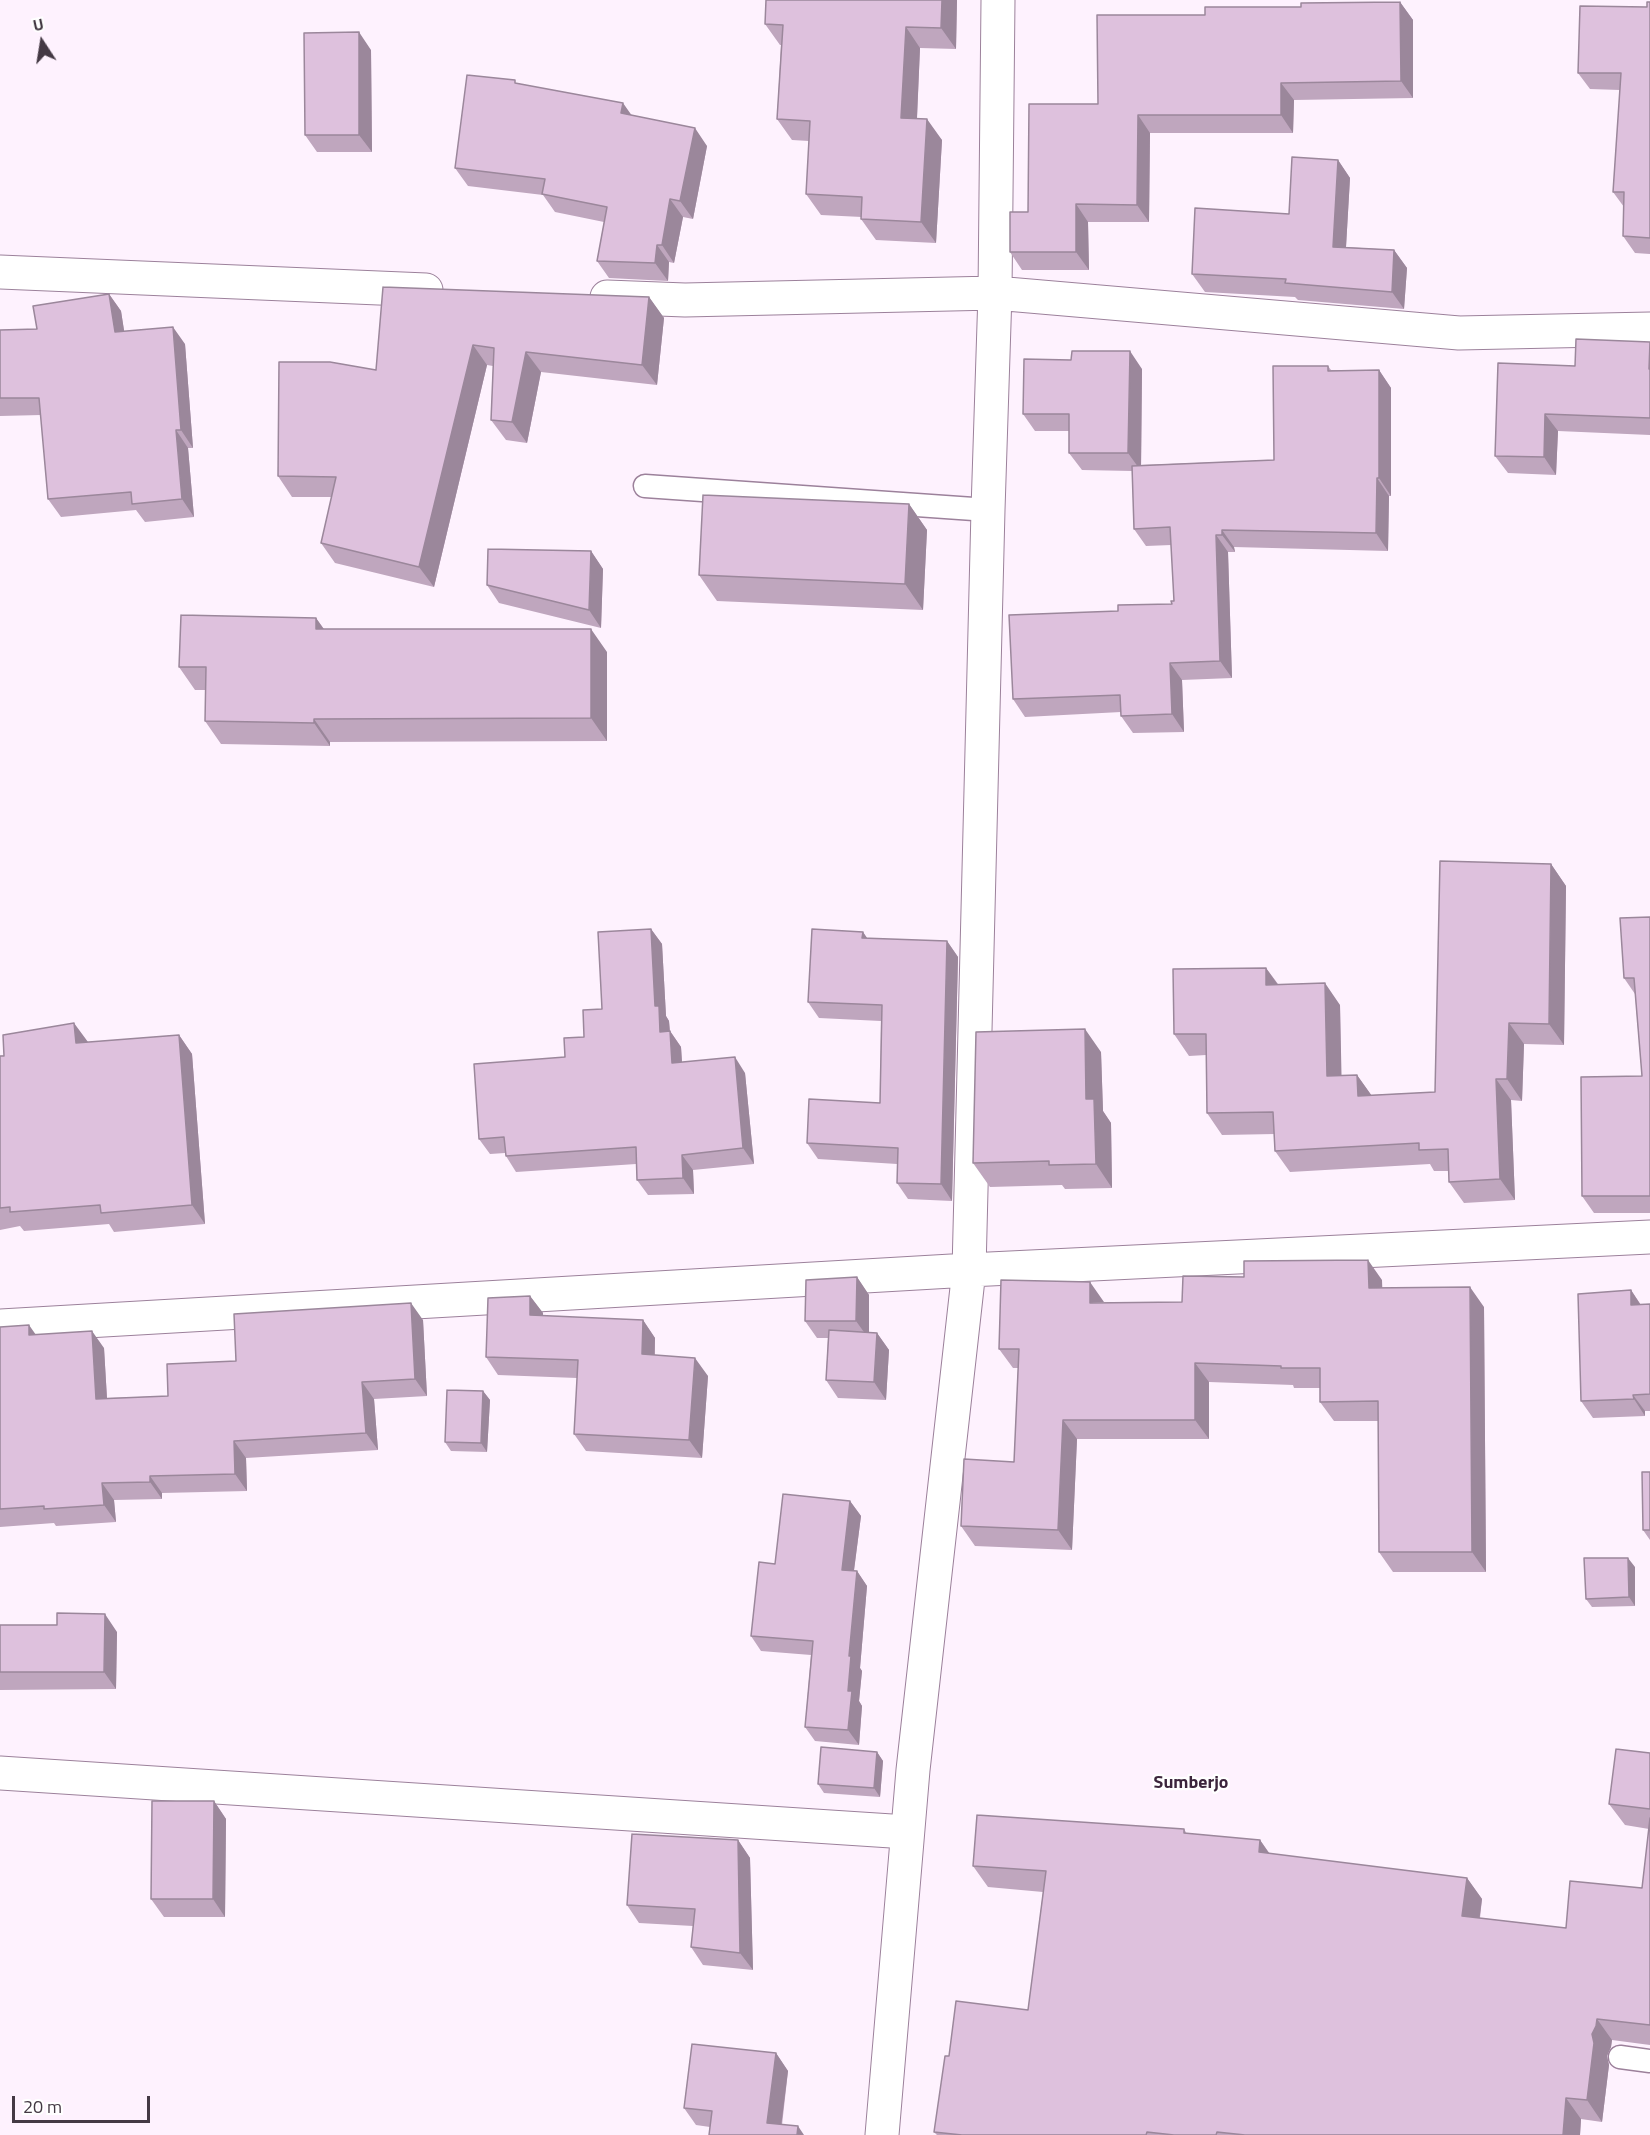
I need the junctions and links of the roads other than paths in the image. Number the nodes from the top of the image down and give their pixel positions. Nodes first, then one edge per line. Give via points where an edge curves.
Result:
1 (998, 0) edge
2 (0, 273) edge
3 (461, 291) edge
4 (995, 293) junction
5 (579, 296) edge
6 (1650, 329) edge
7 (645, 486) dead end
8 (988, 510) junction
9 (1650, 1237) edge
10 (969, 1270) junction
11 (0, 1326) edge
12 (0, 1773) edge
13 (908, 1832) junction
14 (1620, 2057) dead end
15 (1650, 2061) edge
16 (882, 2135) edge

1 - 4 street
2 - 3 street
4 - 5 street via 685,300
4 - 6 street via 1459,333
4 - 8 street
7 - 8 lane
8 - 10 street
9 - 10 street
10 - 11 street
10 - 13 street
12 - 13 street
13 - 16 street
14 - 15 lane

